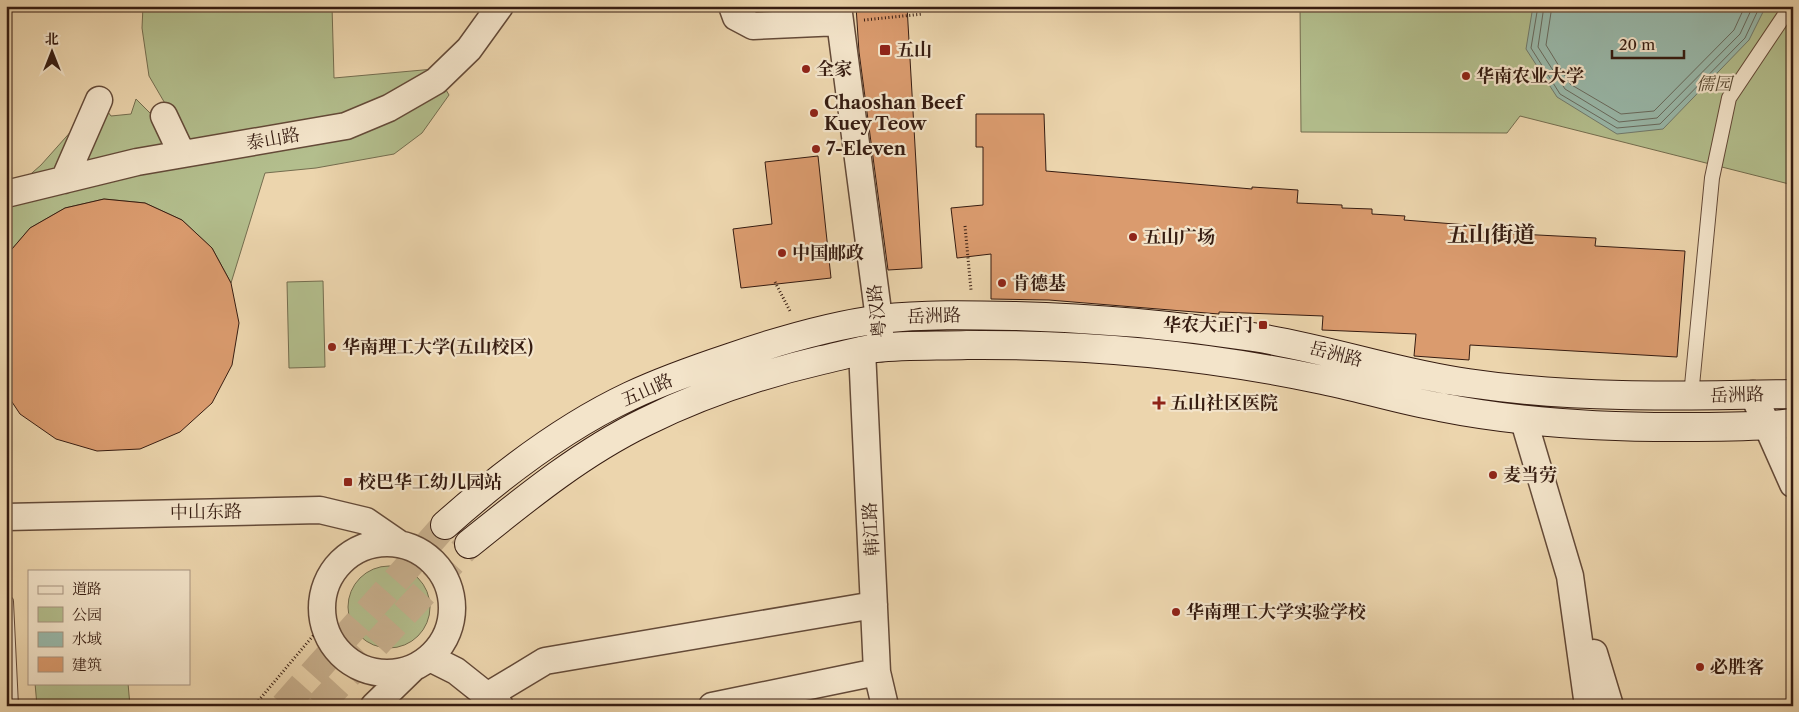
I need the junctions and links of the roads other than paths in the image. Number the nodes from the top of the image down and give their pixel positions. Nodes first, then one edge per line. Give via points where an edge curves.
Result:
1 (500, 6) edge
2 (732, 6) edge
3 (1788, 6) edge
4 (839, 14) edge
5 (99, 100) dead end
6 (164, 116) dead end
7 (182, 154) junction
8 (64, 180) junction
9 (6, 194) edge
10 (879, 319) junction
11 (872, 349) junction
12 (1753, 394) junction
13 (1793, 394) edge
14 (1691, 396) junction
15 (1524, 421) junction
16 (1780, 425) edge
17 (1793, 484) edge
18 (6, 517) edge
19 (445, 525) tunnel mouth
20 (398, 543) junction
21 (469, 544) tunnel mouth
22 (1570, 576) junction
23 (6, 602) edge
24 (874, 605) junction
25 (421, 663) junction
26 (877, 672) junction
27 (493, 701) edge
28 (11, 706) edge
29 (374, 706) edge
30 (712, 706) edge
31 (885, 706) edge
32 (1588, 706) edge
33 (1610, 706) edge

1 - 7 street, 泰山路 via 469,50 436,81 389,108 346,126
2 - 4 street via 736,17 753,26
3 - 14 lane via 1729,98 1712,178
4 - 10 street, 粤汉路
5 - 8 street
6 - 7 street
7 - 8 street, 泰山路
8 - 9 street, 泰山路
10 - 11 street, 粤汉路
10 - 14 main road, 岳洲路 via 973,315 1133,323 1303,345 1463,383 1510,389
10 - 19 main road, 五山路 via 841,325 759,347 630,396 528,457
11 - 15 main road, 岳洲路 via 1028,346 1224,361 1436,407
11 - 21 main road, 五山路 via 787,368 684,404 643,423 540,487
11 - 24 street, 韩江路
12 - 13 main road, 岳洲路
12 - 14 main road, 岳洲路
12 - 16 street
15 - 16 main road, 岳洲路 via 1639,428
15 - 22 street
16 - 17 street
18 - 20 street, 中山东路 via 320,510 366,522
20 - 25 street via 419,550 436,563 448,580 453,601 452,622 444,642
20 - 25 street via 370,545 339,562 327,581 322,602 324,624 333,645 348,661 368,671 390,673
22 - 32 street
22 - 33 street
23 - 28 lane
24 - 26 street, 韩江路
24 - 27 street via 545,661
25 - 27 street via 456,671
25 - 29 street
26 - 30 street
26 - 31 street, 韩江路

